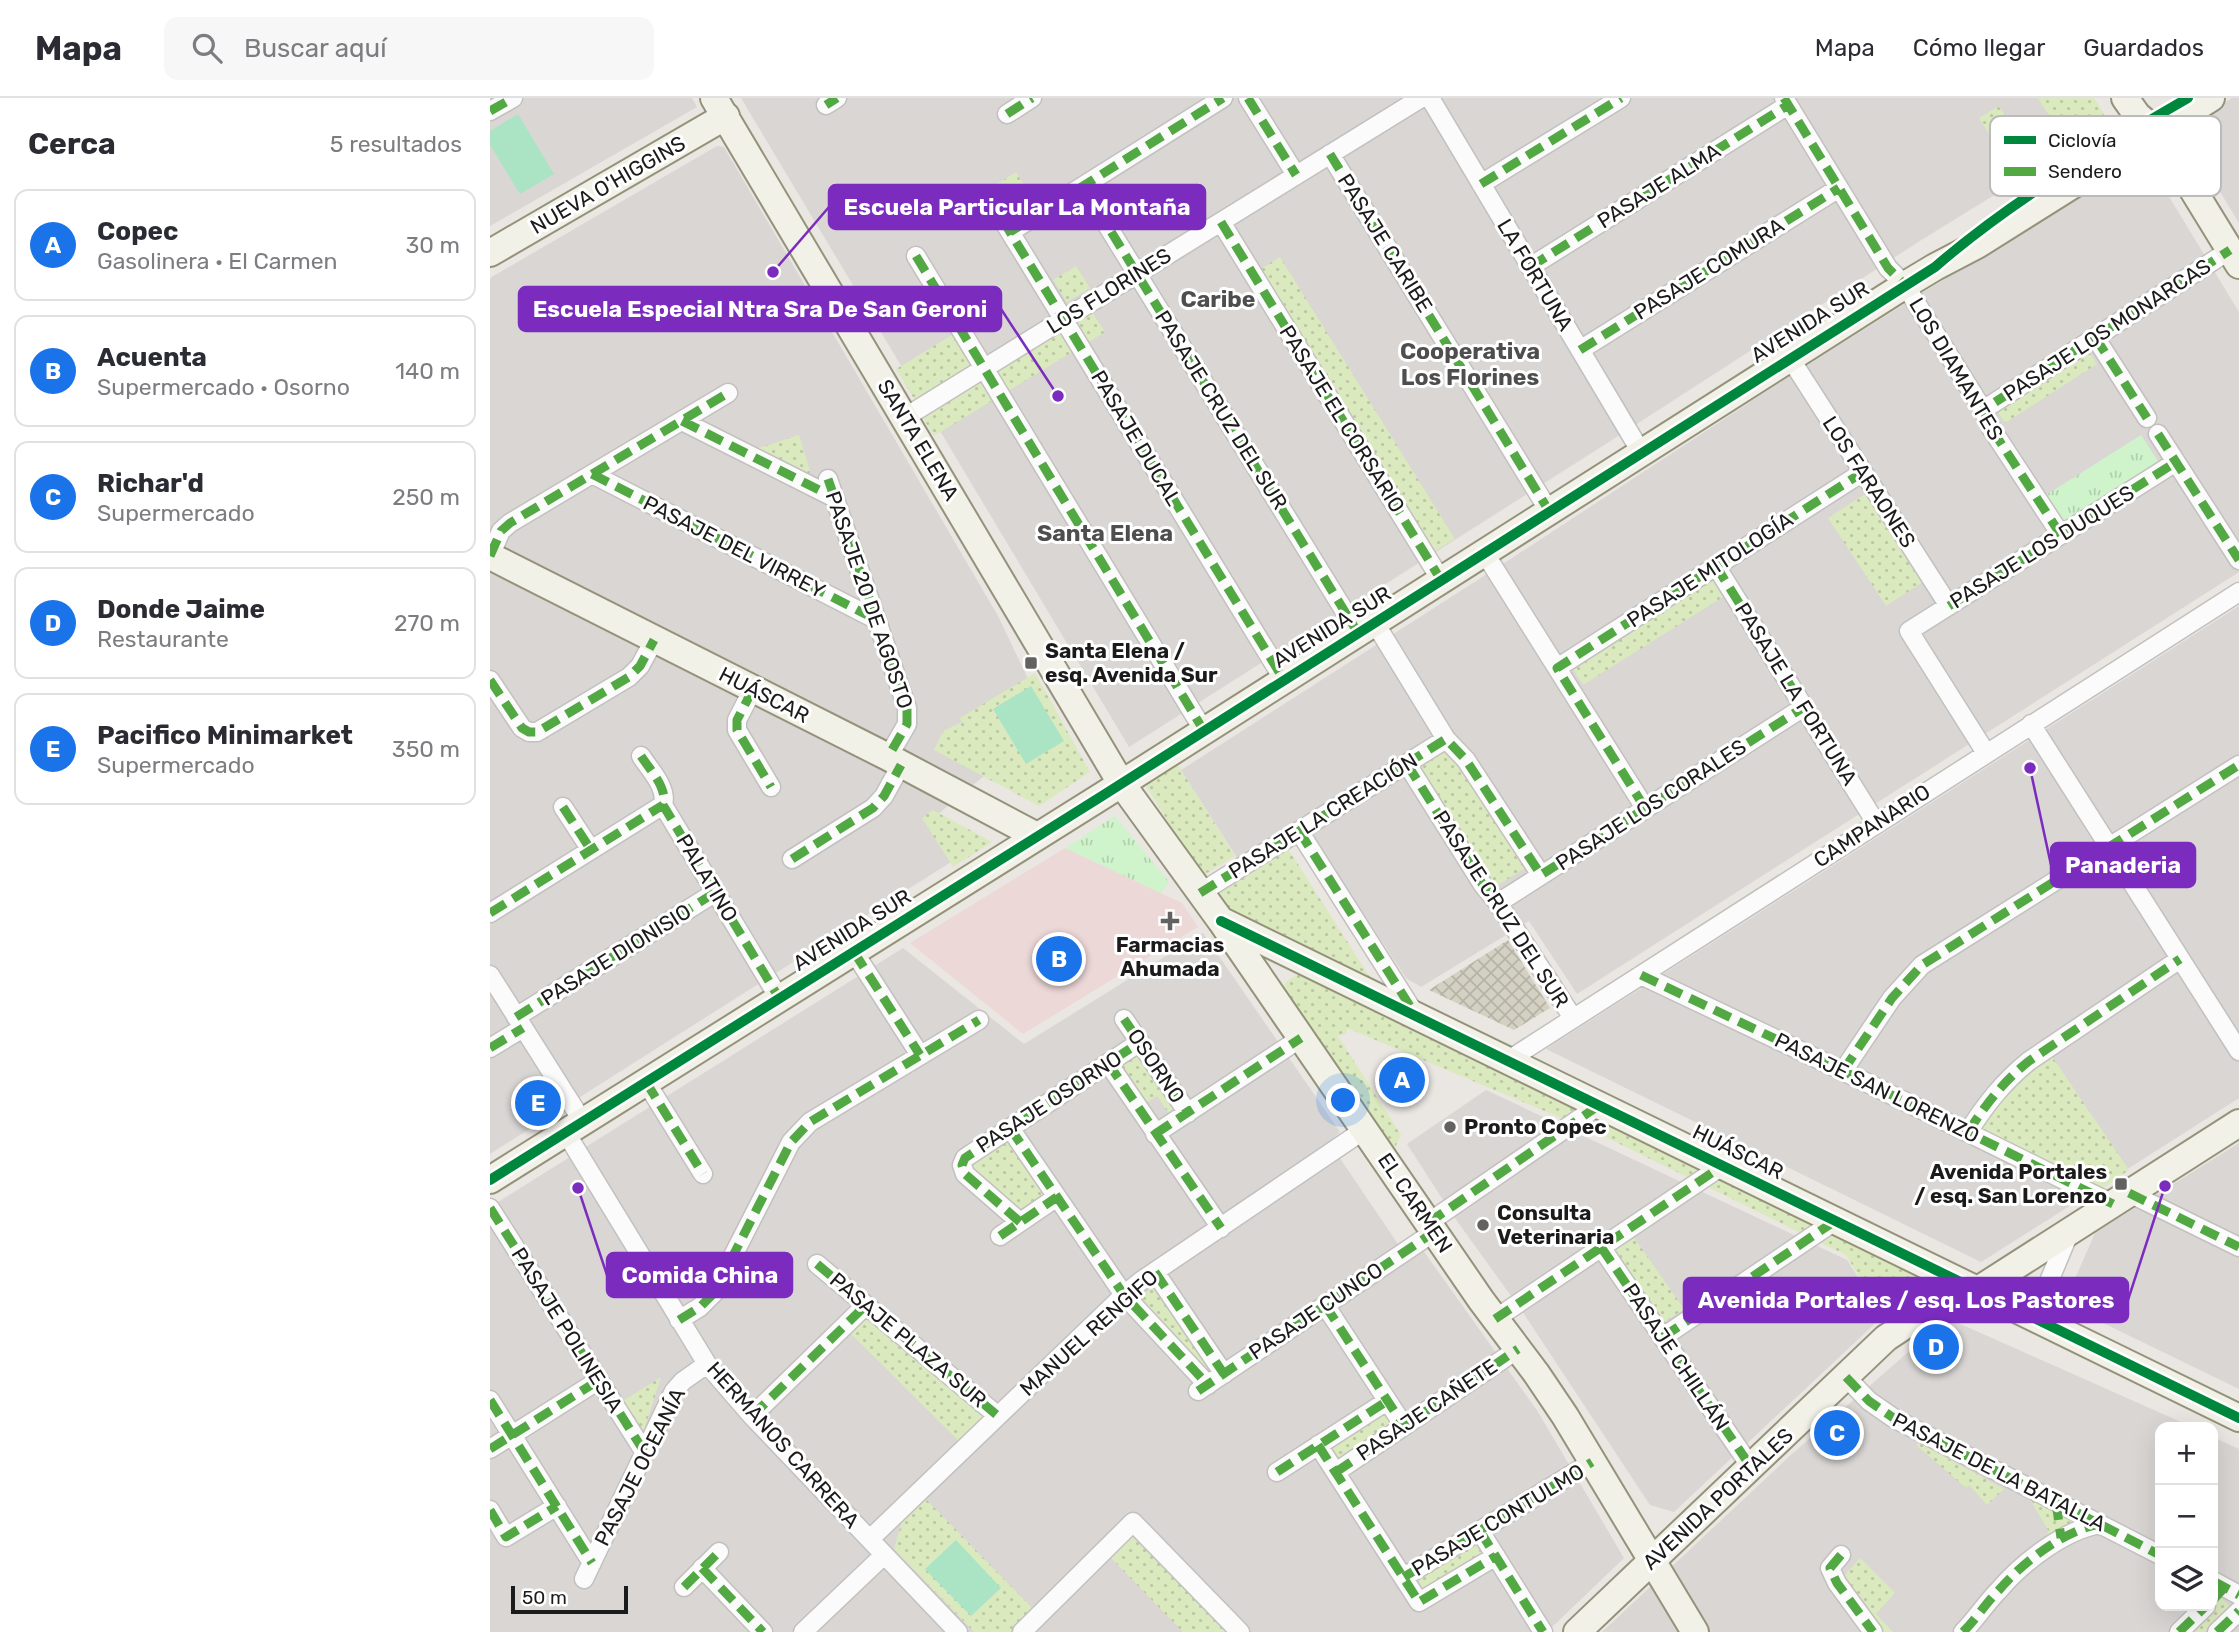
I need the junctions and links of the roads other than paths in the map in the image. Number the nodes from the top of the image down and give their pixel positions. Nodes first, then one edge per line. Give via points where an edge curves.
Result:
1 (513, 98) edge
2 (1032, 98) edge
3 (1223, 98) edge
4 (1248, 98) edge
5 (1421, 98) edge
6 (1430, 98) edge
7 (1621, 98) edge
8 (2125, 98) edge
9 (2188, 98) edge
10 (2211, 98) edge
11 (1786, 102) edge
12 (720, 107) edge
13 (490, 111) edge
14 (1007, 114) dead end
15 (2148, 116) edge
16 (2154, 116) edge
17 (2156, 116) edge
18 (1330, 154) junction
19 (1296, 175) junction
20 (1481, 184) junction
21 (1083, 186) junction
22 (1839, 188) junction
23 (988, 196) dead end
24 (2044, 196) edge
25 (2197, 196) edge
26 (1221, 222) junction
27 (1010, 232) junction
28 (490, 253) edge
29 (916, 256) dead end
30 (2234, 257) edge
31 (1530, 267) junction
32 (1137, 274) junction
33 (1905, 285) junction
34 (1064, 319) junction
35 (2095, 337) junction
36 (1580, 350) junction
37 (1790, 358) junction
38 (984, 368) junction
39 (728, 393) dead end
40 (1983, 410) junction
41 (904, 418) junction
42 (2147, 418) dead end
43 (682, 421) junction
44 (2158, 434) dead end
45 (1641, 452) junction
46 (2176, 462) junction
47 (1863, 472) junction
48 (592, 474) junction
49 (828, 479) dead end
50 (835, 498) junction
51 (1549, 511) junction
52 (2061, 535) junction
53 (1484, 552) junction
54 (490, 556) edge
55 (2239, 560) edge
56 (1716, 566) junction
57 (1441, 580) junction
58 (2239, 592) edge
59 (1949, 606) junction
60 (877, 620) junction
61 (1367, 628) junction
62 (654, 640) junction
63 (1556, 668) junction
64 (490, 680) edge
65 (1284, 680) junction
66 (752, 689) junction
67 (1804, 707) junction
68 (2031, 724) junction
69 (1204, 731) junction
70 (1446, 739) junction
71 (1986, 753) junction
72 (641, 756) dead end
73 (895, 761) junction
74 (1407, 764) junction
75 (2237, 770) edge
76 (1121, 783) junction
77 (771, 787) dead end
78 (663, 805) junction
79 (563, 807) dead end
80 (1645, 808) junction
81 (1876, 823) junction
82 (1299, 831) junction
83 (1037, 836) junction
84 (2109, 847) junction
85 (591, 850) junction
86 (792, 859) dead end
87 (1541, 875) junction
88 (716, 892) junction
89 (1200, 893) junction
90 (1498, 903) junction
91 (490, 913) edge
92 (1221, 921) junction
93 (853, 952) junction
94 (2180, 959) junction
95 (1304, 963) junction
96 (490, 975) edge
97 (1641, 975) junction
98 (1270, 993) junction
99 (779, 999) junction
100 (1418, 1018) junction
101 (1573, 1018) junction
102 (1124, 1019) dead end
103 (979, 1020) dead end
104 (520, 1022) junction
105 (1301, 1038) junction
106 (1140, 1042) junction
107 (490, 1048) edge
108 (2239, 1051) edge
109 (920, 1055) junction
110 (1507, 1061) junction
111 (1108, 1063) junction
112 (1843, 1071) junction
113 (646, 1082) junction
114 (1598, 1106) junction
115 (1188, 1113) junction
116 (2239, 1123) edge
117 (574, 1127) junction
118 (1010, 1128) junction
119 (1364, 1130) junction
120 (1968, 1132) junction
121 (1155, 1134) junction
122 (1723, 1166) junction
123 (703, 1174) dead end
124 (490, 1180) edge
125 (1057, 1197) junction
126 (2121, 1198) junction
127 (490, 1208) edge
128 (1835, 1221) junction
129 (1020, 1223) junction
130 (1431, 1227) junction
131 (1221, 1228) junction
132 (2070, 1231) junction
133 (1000, 1236) dead end
134 (1601, 1247) junction
135 (2239, 1247) edge
136 (817, 1264) dead end
137 (1932, 1268) junction
138 (1155, 1272) junction
139 (1978, 1290) junction
140 (1124, 1295) junction
141 (866, 1305) junction
142 (1325, 1305) junction
143 (1930, 1309) junction
144 (2034, 1317) junction
145 (1495, 1319) junction
146 (680, 1320) junction
147 (1662, 1337) junction
148 (1518, 1349) junction
149 (708, 1364) junction
150 (1224, 1374) junction
151 (1846, 1377) junction
152 (599, 1380) junction
153 (490, 1401) edge
154 (1387, 1401) junction
155 (752, 1416) junction
156 (998, 1416) junction
157 (2239, 1418) edge
158 (1404, 1426) junction
159 (512, 1435) junction
160 (1318, 1445) junction
161 (490, 1449) edge
162 (645, 1453) junction
163 (1592, 1462) junction
164 (1751, 1467) junction
165 (1277, 1472) dead end
166 (1336, 1472) junction
167 (2056, 1502) junction
168 (557, 1506) junction
169 (490, 1510) edge
170 (2100, 1524) junction
171 (1479, 1531) junction
172 (2061, 1538) junction
173 (870, 1539) junction
174 (719, 1552) dead end
175 (2155, 1552) edge
176 (884, 1555) junction
177 (1841, 1555) dead end
178 (1496, 1556) junction
179 (1652, 1561) junction
180 (702, 1569) junction
181 (1404, 1577) junction
182 (684, 1587) dead end
183 (2201, 1611) edge
184 (2239, 1611) edge
185 (763, 1632) edge
186 (803, 1632) edge
187 (958, 1632) edge
188 (1022, 1632) edge
189 (1240, 1632) edge
190 (1543, 1632) edge
191 (1577, 1632) edge
192 (1695, 1632) edge
193 (1872, 1632) edge
194 (1962, 1632) edge
195 (2179, 1632) edge
196 (2217, 1632) edge

1 - 13 street
2 - 14 street
3 - 21 street
4 - 19 street
5 - 18 street, LOS FLORINES
6 - 20 street, LA FORTUNA
7 - 20 street
8 - 15 street
9 - 16 street, AVENIDA SUR
10 - 17 street, AVENIDA SUR
11 - 22 street, LOS DIAMANTES
11 - 31 street, PASAJE ALMA
12 - 28 street, NUEVA O'HIGGINS
12 - 41 street, SANTA ELENA
18 - 19 street, LOS FLORINES
18 - 51 street, PASAJE CARIBE
19 - 26 street, LOS FLORINES
20 - 31 street, LA FORTUNA
21 - 27 street
21 - 32 street, PASAJE CRUZ DEL SUR
22 - 33 street, LOS DIAMANTES via 1888,268
22 - 36 street, PASAJE COMURA
23 - 27 street, PASAJE DUCAL
24 - 33 street, AVENIDA SUR via 1977,245
25 - 30 street
26 - 32 street, LOS FLORINES
26 - 57 street, PASAJE EL CORSARIO
27 - 34 street, PASAJE DUCAL
29 - 38 street
30 - 35 street, PASAJE LOS MONARCAS
31 - 36 street, LA FORTUNA
32 - 34 street, LOS FLORINES
32 - 61 street, PASAJE CRUZ DEL SUR
33 - 37 street, AVENIDA SUR
33 - 40 street, LOS DIAMANTES
34 - 38 street, LOS FLORINES
34 - 65 street, PASAJE DUCAL
35 - 40 street, PASAJE LOS MONARCAS
35 - 42 street
36 - 45 street, LA FORTUNA
37 - 45 street, AVENIDA SUR
37 - 47 street, LOS FARAONES
38 - 41 street, LOS FLORINES
38 - 69 street
39 - 43 street
40 - 52 street, LOS DIAMANTES
41 - 76 street, SANTA ELENA
43 - 48 street
43 - 50 street
44 - 46 street
45 - 51 street, AVENIDA SUR
46 - 52 street, PASAJE LOS DUQUES
46 - 55 street
47 - 56 street, PASAJE MITOLOGÍA
47 - 59 street, LOS FARAONES
48 - 54 street via 505,527
48 - 60 street, PASAJE DEL VIRREY
49 - 50 street, PASAJE 20 DE AGOSTO
50 - 60 street, PASAJE 20 DE AGOSTO
51 - 53 street, AVENIDA SUR
52 - 59 street, PASAJE LOS DUQUES
53 - 57 street, AVENIDA SUR
53 - 63 street
54 - 62 street, HUÁSCAR
56 - 63 street, PASAJE MITOLOGÍA
56 - 67 street, PASAJE LA FORTUNA
57 - 61 street, AVENIDA SUR
58 - 68 street, CAMPANARIO
59 - 71 street, PASAJE LOS DUQUES via 1909,631
60 - 73 street, PASAJE 20 DE AGOSTO via 909,713
61 - 65 street, AVENIDA SUR
61 - 70 street, PASAJE CRUZ DEL SUR
62 - 64 street via 640,666 623,681 541,731 529,732 519,725
62 - 66 street, HUÁSCAR
63 - 80 street
65 - 69 street, AVENIDA SUR
66 - 73 street, HUÁSCAR
66 - 77 street via 737,730
67 - 80 street, PASAJE LOS CORALES
67 - 81 street, PASAJE LA FORTUNA
68 - 71 street, CAMPANARIO
68 - 84 street
69 - 76 street, AVENIDA SUR
70 - 74 street, PASAJE LA CREACIÓN
70 - 87 street, PASAJE CRUZ DEL SUR via 1466,760
71 - 81 street, CAMPANARIO
72 - 78 street, PALATINO via 663,791
73 - 83 street, HUÁSCAR
73 - 86 street, PASAJE 20 DE AGOSTO via 884,796 873,808
74 - 82 street, PASAJE LA CREACIÓN
74 - 90 street, PASAJE CRUZ DEL SUR
75 - 84 street
76 - 83 street, AVENIDA SUR
76 - 89 street, EL CARMEN
78 - 85 street
78 - 88 street, PALATINO
79 - 85 street
80 - 87 street, PASAJE LOS CORALES
81 - 97 street, CAMPANARIO
82 - 89 street, PASAJE LA CREACIÓN
82 - 100 street
83 - 93 street, AVENIDA SUR
84 - 94 street
84 - 112 street via 1922,965 1892,998
85 - 91 street
87 - 90 street, PASAJE LOS CORALES
88 - 99 street, PALATINO
88 - 104 street, PASAJE DIONISIO
89 - 92 street, EL CARMEN
90 - 101 street, PASAJE CRUZ DEL SUR
92 - 95 street, HUÁSCAR
92 - 98 street, EL CARMEN
93 - 99 street, AVENIDA SUR
93 - 109 street
94 - 108 street
94 - 120 street via 2019,1069
95 - 98 street via 1289,962 1277,969
95 - 100 street, HUÁSCAR
96 - 104 street, HERMANOS CARRERA
97 - 101 street, CAMPANARIO
97 - 112 street, PASAJE SAN LORENZO
98 - 105 street, EL CARMEN
99 - 113 street, AVENIDA SUR
100 - 110 street, HUÁSCAR
101 - 110 street, CAMPANARIO
102 - 106 street, OSORNO
103 - 109 street
104 - 107 street, PASAJE DIONISIO
104 - 117 street, HERMANOS CARRERA
105 - 115 street
105 - 119 street, EL CARMEN
106 - 111 street, PASAJE OSORNO
106 - 115 street, OSORNO
109 - 146 street via 800,1131 714,1293
110 - 114 street, HUÁSCAR
111 - 118 street, PASAJE OSORNO
111 - 121 street
112 - 120 street, PASAJE SAN LORENZO
113 - 117 street, AVENIDA SUR
113 - 123 street
114 - 122 street, HUÁSCAR
114 - 130 street, PASAJE CUNCO
115 - 121 street
116 - 126 street, AVENIDA PORTALES
117 - 124 street, AVENIDA SUR
117 - 146 street, HERMANOS CARRERA
118 - 125 street
118 - 129 street, PASAJE OSORNO via 971,1153 962,1165 965,1174
119 - 130 street, EL CARMEN
119 - 131 street, MANUEL RENGIFO
120 - 126 street, PASAJE SAN LORENZO
121 - 131 street
122 - 128 street, HUÁSCAR
122 - 134 street
125 - 129 street
125 - 140 street
126 - 132 street, AVENIDA PORTALES
126 - 135 street, PASAJE SAN LORENZO
127 - 152 street, PASAJE POLINESIA
128 - 137 street, HUÁSCAR
128 - 147 street
129 - 133 street
130 - 142 street, PASAJE CUNCO
130 - 145 street, EL CARMEN
131 - 138 street, MANUEL RENGIFO
132 - 139 street, AVENIDA PORTALES
132 - 144 street
134 - 145 street
134 - 147 street, PASAJE CHILLÁN
136 - 141 street, PASAJE PLAZA SUR
137 - 139 street, HUÁSCAR
137 - 143 street via 1939,1281
138 - 140 street, MANUEL RENGIFO
138 - 150 street
139 - 143 street, AVENIDA PORTALES
139 - 144 street, HUÁSCAR
140 - 150 street, PASAJE CUNCO via 1203,1388
140 - 156 street, MANUEL RENGIFO
141 - 155 street
141 - 156 street, PASAJE PLAZA SUR
142 - 150 street, PASAJE CUNCO
142 - 154 street
143 - 151 street, AVENIDA PORTALES via 1886,1338
144 - 157 street, HUÁSCAR
145 - 148 street, EL CARMEN
146 - 149 street, HERMANOS CARRERA
147 - 164 street, PASAJE CHILLÁN
148 - 158 street, PASAJE CAÑETE
148 - 163 street, EL CARMEN
149 - 155 street, HERMANOS CARRERA
149 - 162 street, PASAJE OCEANÍA via 674,1391
151 - 164 street, AVENIDA PORTALES
151 - 167 street, PASAJE DE LA BATALLA via 1886,1414
152 - 159 street
152 - 162 street, PASAJE POLINESIA
153 - 159 street
154 - 158 street
154 - 160 street
155 - 173 street, HERMANOS CARRERA
156 - 173 street, MANUEL RENGIFO
158 - 166 street, PASAJE CAÑETE
159 - 161 street
159 - 168 street
160 - 165 street
160 - 166 street
162 - 168 street, PASAJE OCEANÍA via 588,1571
163 - 171 street, PASAJE CONTULMO
163 - 179 street, EL CARMEN
164 - 179 street, AVENIDA PORTALES
166 - 181 street
167 - 170 street, PASAJE DE LA BATALLA
167 - 172 street
168 - 169 street via 506,1537
170 - 172 street
170 - 175 street, PASAJE DE LA BATALLA
171 - 178 street
171 - 181 street, PASAJE CONTULMO
172 - 194 street via 2015,1572
173 - 176 street, HERMANOS CARRERA
174 - 180 street
176 - 186 street
176 - 187 street, HERMANOS CARRERA
177 - 193 street via 1830,1569
178 - 181 street via 1419,1602
178 - 190 street
179 - 191 street, AVENIDA PORTALES
179 - 192 street, EL CARMEN
180 - 182 street
180 - 185 street
183 - 195 street
184 - 196 street
188 - 189 street via 1133,1522

